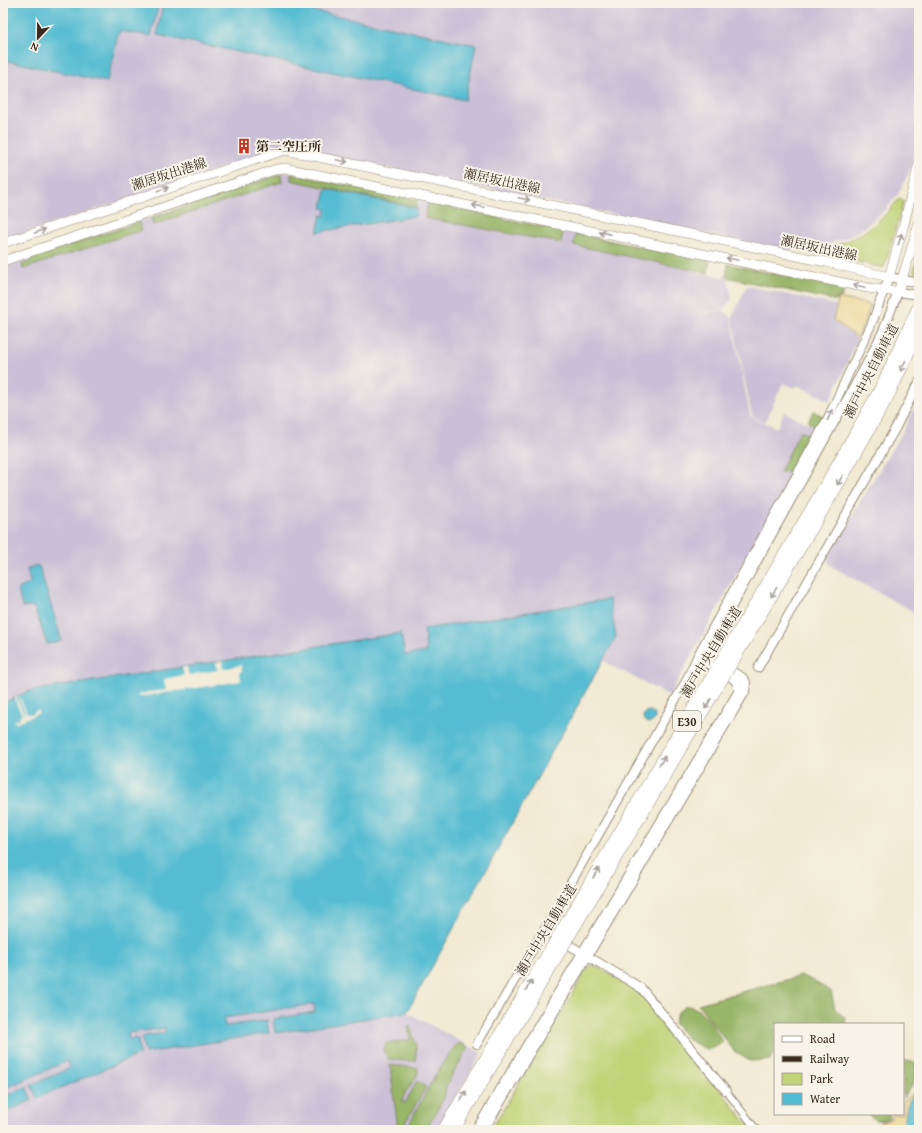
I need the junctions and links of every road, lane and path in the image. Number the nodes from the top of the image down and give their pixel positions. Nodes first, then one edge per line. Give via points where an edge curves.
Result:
1 (919, 163) edge
2 (919, 224) edge
3 (3, 243) edge
4 (3, 262) edge
5 (888, 277) junction
6 (902, 280) junction
7 (919, 284) edge
8 (884, 290) junction
9 (898, 292) junction
10 (919, 295) edge
11 (919, 305) edge
12 (919, 331) edge
13 (919, 382) edge
14 (702, 657) junction
15 (758, 668) dead end
16 (544, 930) junction
17 (585, 954) junction
18 (477, 1044) dead end
19 (726, 1092) joint
20 (443, 1130) edge
21 (454, 1130) edge
22 (476, 1130) edge
23 (484, 1130) edge
24 (757, 1130) edge

5 -> 1 main road
2 - 6 main road
3 -> 5 main road, 瀬居坂出港線 via 284,150
8 -> 4 main road via 286,168
5 - 6 street
5 - 8 street
6 - 7 street
6 - 9 main road
8 - 9 main road
14 -> 8 street via 824,427 869,330
9 - 10 street
9 - 14 street via 884,329 861,374
20 -> 11 highway, 瀬戸中央自動車道 / E30, bridge via 833,472 880,389
12 -> 21 highway, 瀬戸中央自動車道 / E30, bridge via 890,393 849,466
13 - 15 street via 895,429
14 - 16 street
14 - 17 street via 742,677 746,682 745,692
16 - 17 street
16 - 18 street
17 - 19 street via 641,988
17 - 22 street
17 - 23 street
19 - 24 street

